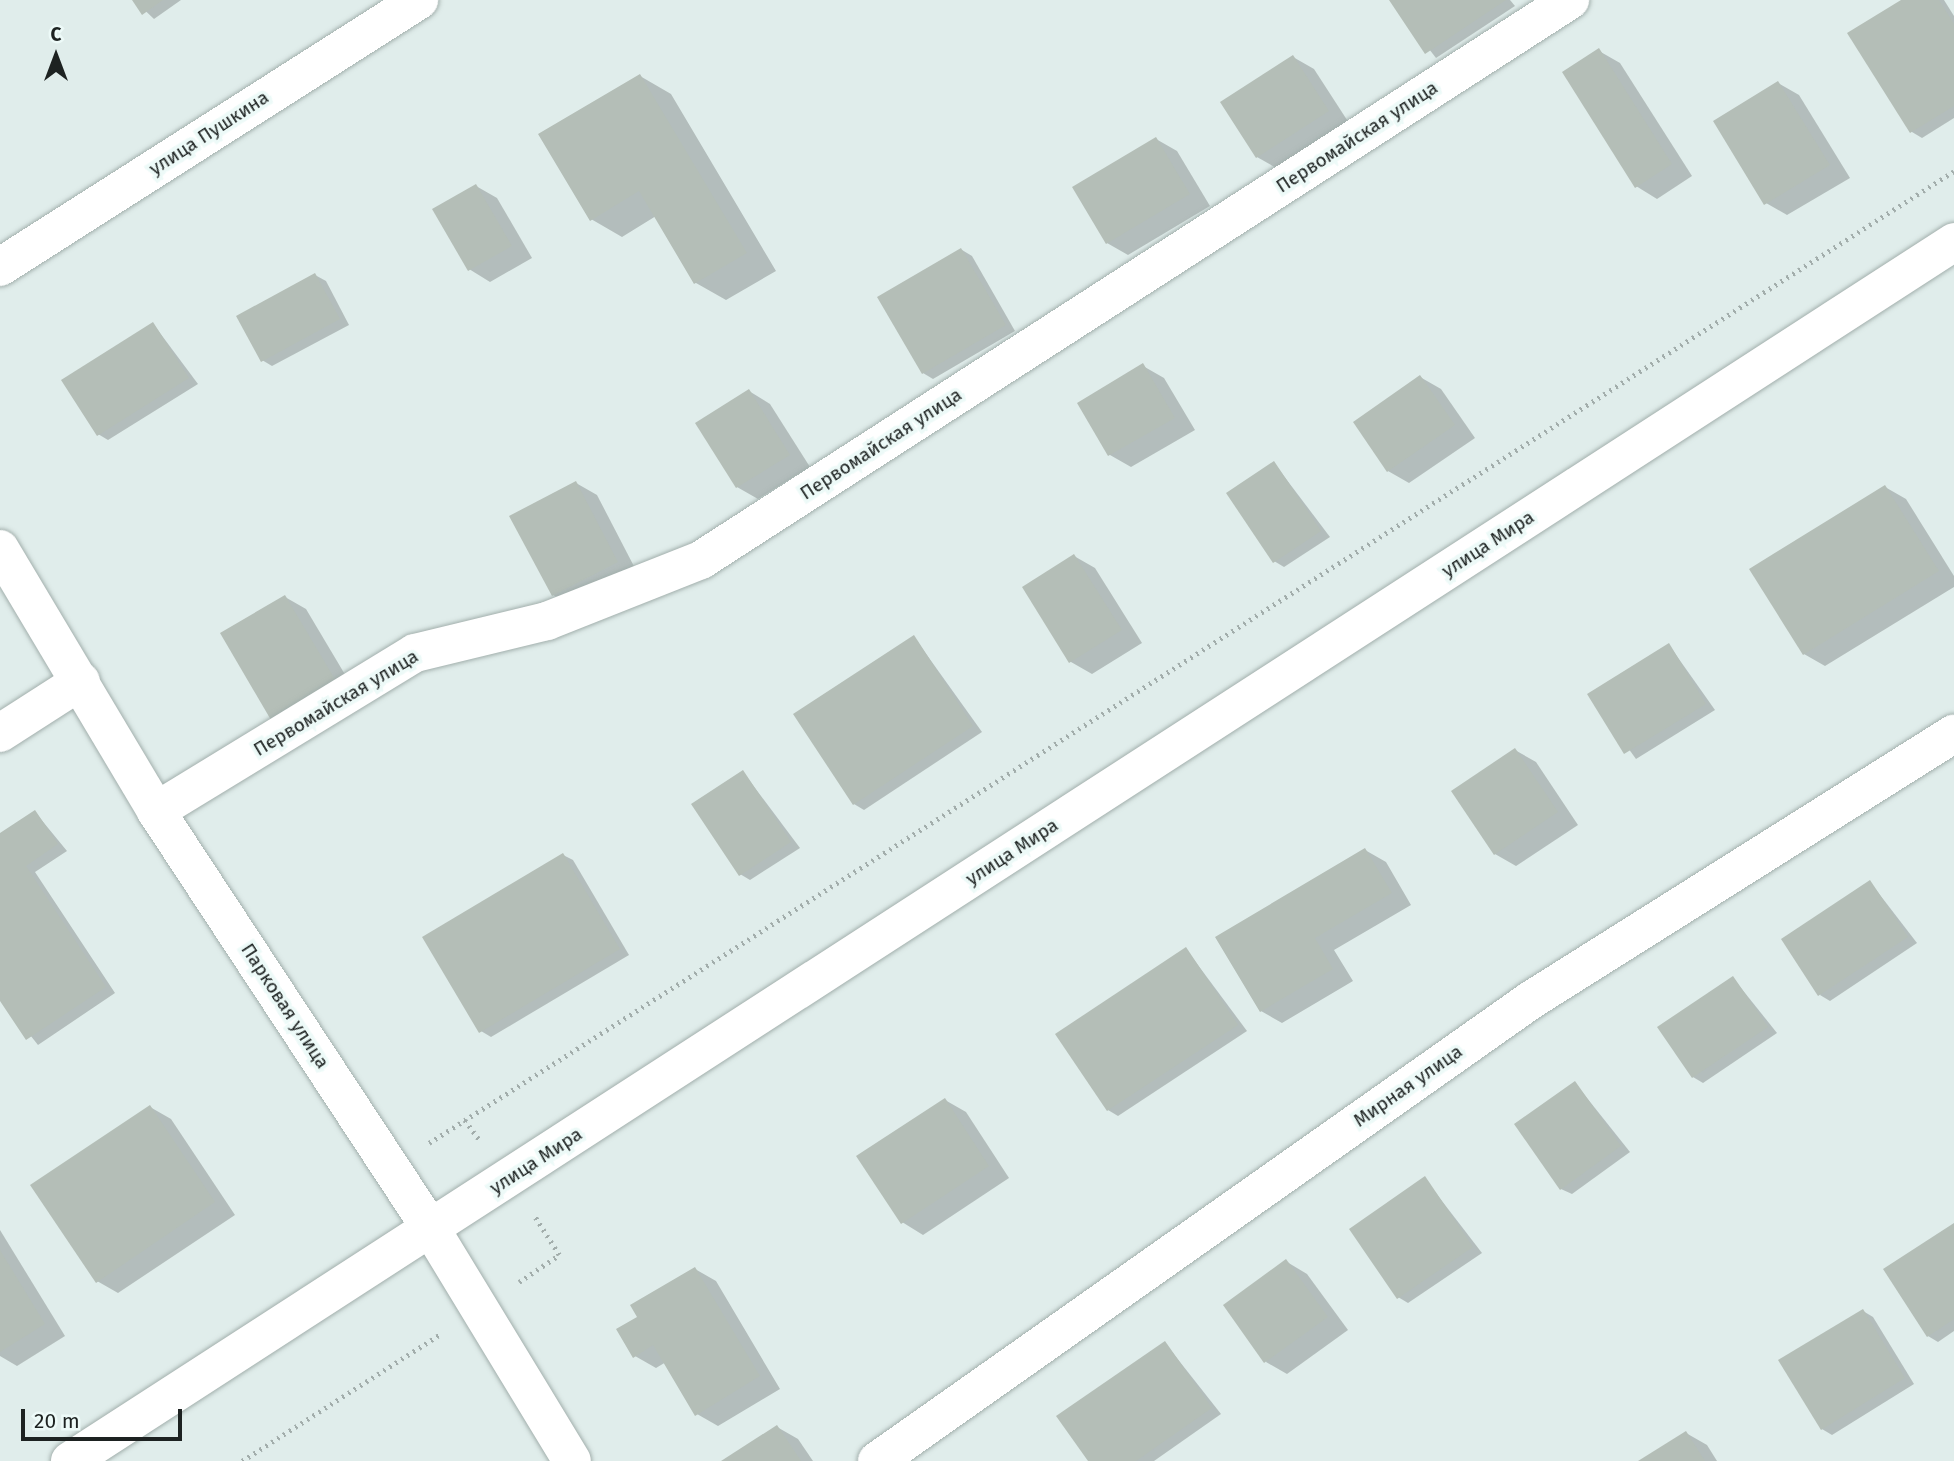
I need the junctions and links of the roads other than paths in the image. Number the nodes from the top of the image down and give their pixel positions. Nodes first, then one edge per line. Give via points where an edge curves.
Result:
1 (419, 0) edge
2 (1570, 0) edge
3 (1954, 243) edge
4 (0, 267) edge
5 (0, 550) edge
6 (81, 681) junction
7 (0, 733) edge
8 (1954, 734) edge
9 (156, 811) junction
10 (431, 1229) junction
11 (70, 1461) edge
12 (572, 1461) edge
13 (877, 1461) edge

1 - 4 street, улица Пушкина
2 - 9 street, Первомайская улица via 701,560 547,621 415,653
3 - 10 street, улица Мира
5 - 6 street, Парковая улица
6 - 7 street
6 - 9 street, Парковая улица
8 - 13 street, Мирная улица via 1531,1000
9 - 10 street, Парковая улица
10 - 11 street, улица Мира
10 - 12 street, Парковая улица

